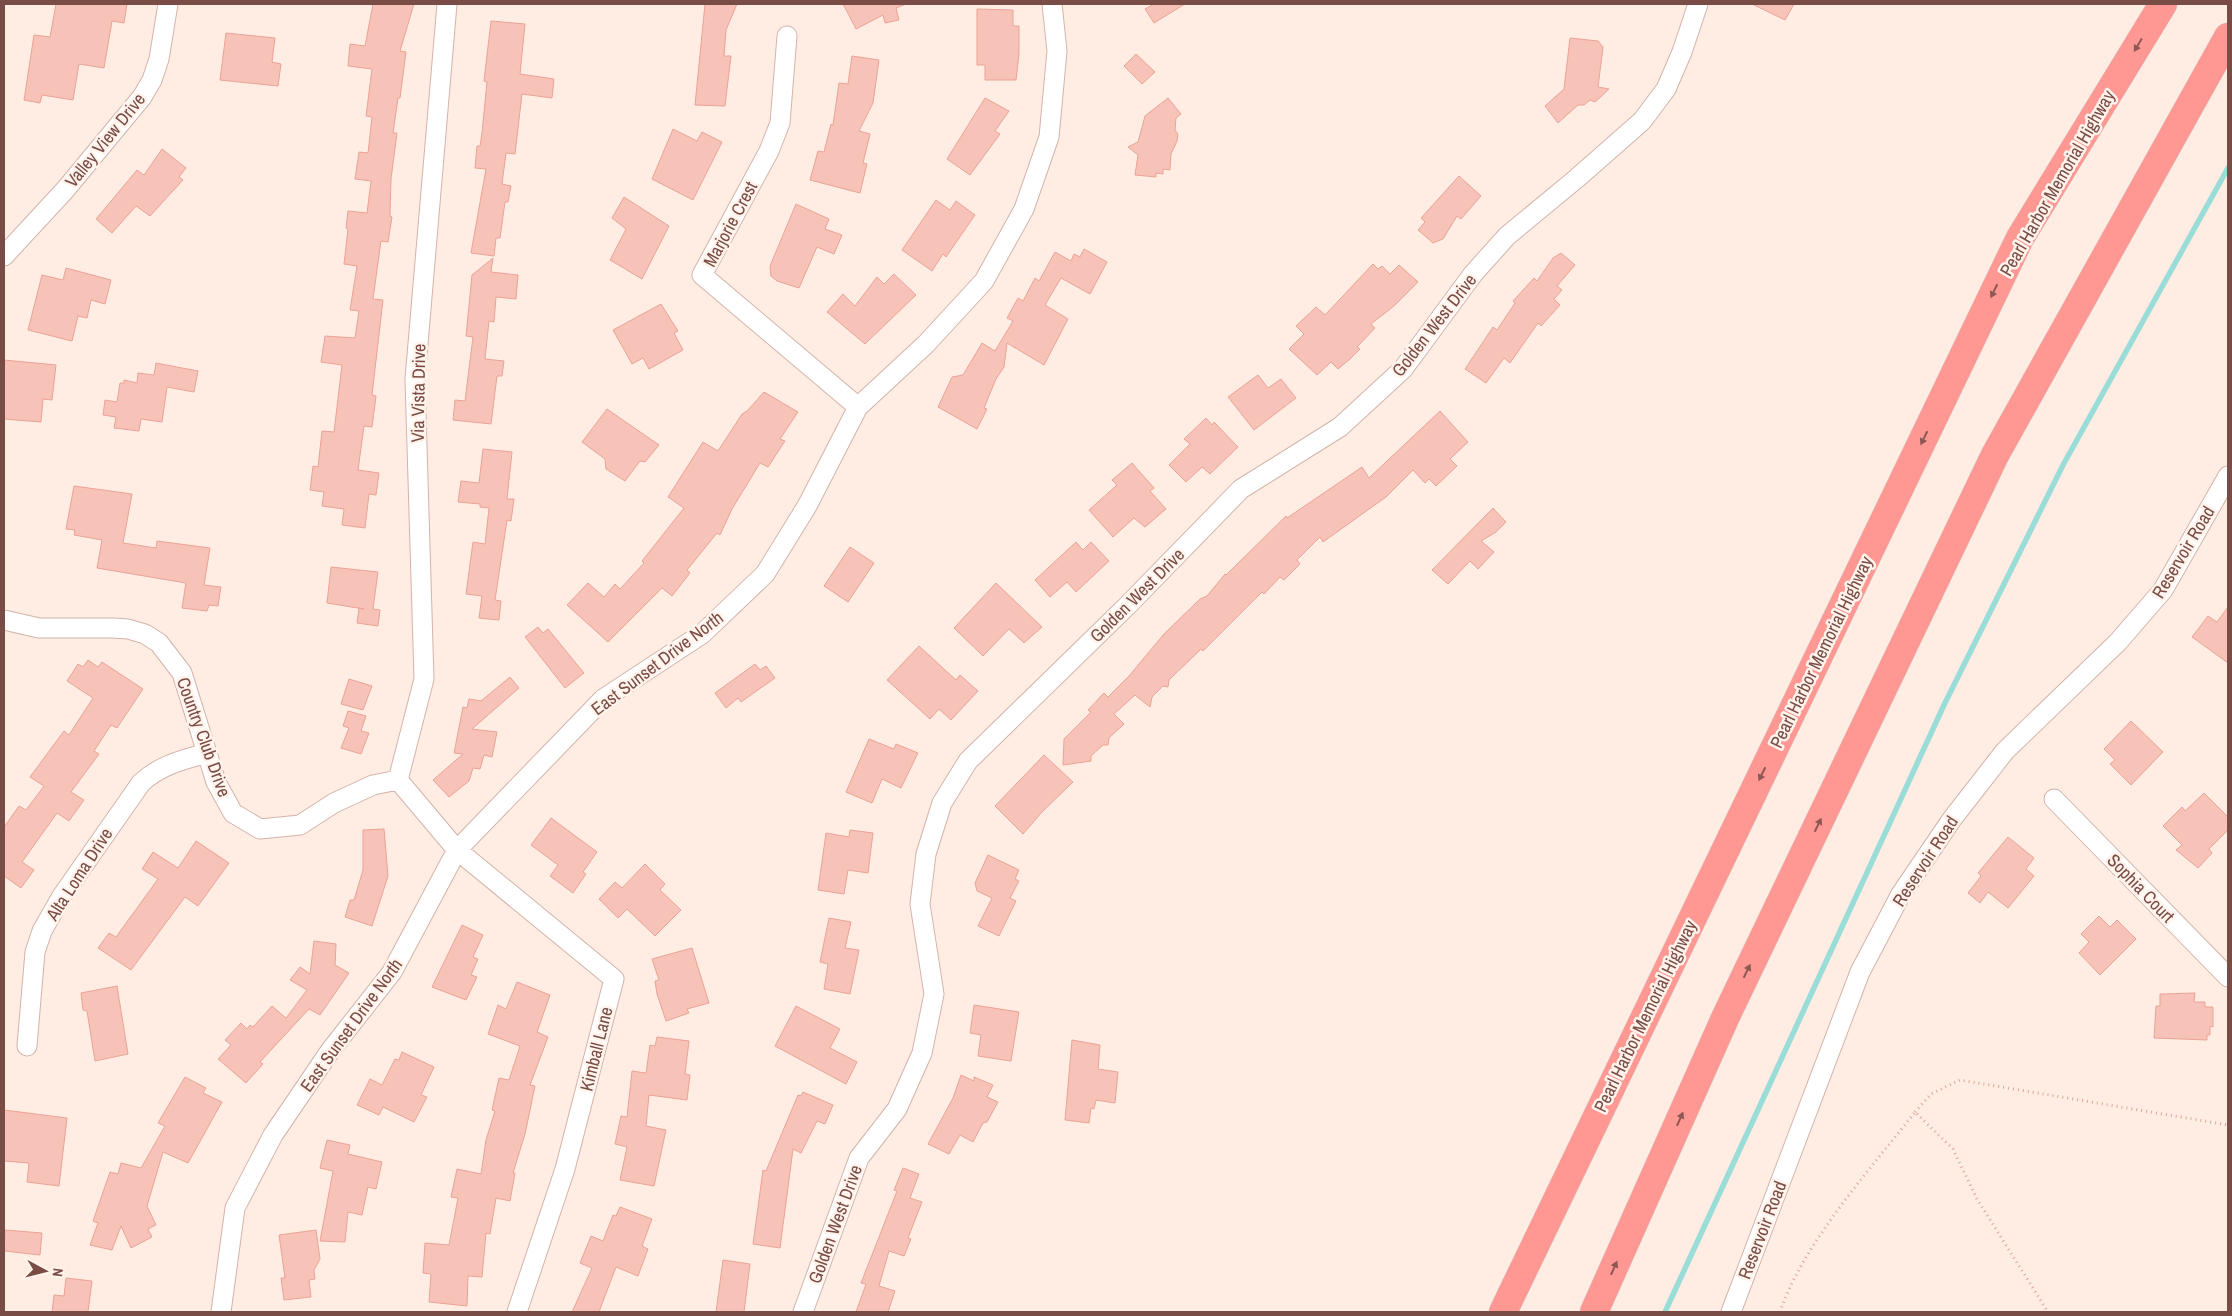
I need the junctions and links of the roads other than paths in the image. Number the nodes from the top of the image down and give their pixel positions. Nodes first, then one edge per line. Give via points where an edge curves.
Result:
1 (168, 4) edge
2 (447, 4) edge
3 (1052, 4) edge
4 (1698, 4) edge
5 (2163, 4) edge
6 (788, 36) dead end
7 (2228, 37) edge
8 (4, 256) edge
9 (858, 407) junction
10 (2228, 476) edge
11 (4, 620) edge
12 (208, 753) junction
13 (398, 780) junction
14 (2054, 799) dead end
15 (457, 850) junction
16 (2228, 977) edge
17 (27, 1046) dead end
18 (221, 1312) edge
19 (517, 1312) edge
20 (803, 1312) edge
21 (1503, 1312) edge
22 (1594, 1312) edge
23 (1730, 1312) edge

1 - 8 street, Valley View Drive via 160,59 142,97 65,190
2 - 13 street, Via Vista Drive via 415,379 424,678
3 - 9 street, East Sunset Drive North via 1057,51 1049,137 1024,209 984,281 926,344
4 - 20 street, Golden West Drive via 1666,90 1642,120 1507,236 1473,274 1403,369 1340,427 1241,490 968,761 942,803 926,854 920,904 934,994 922,1053 897,1109 859,1158
5 -> 21 highway, Pearl Harbor Memorial Highway via 2020,238
6 - 9 street, Marjorie Crest via 780,123 769,151 702,275
22 -> 7 highway via 1726,1016 1996,455
9 - 15 street, East Sunset Drive North via 807,506 765,574 702,634 604,699
10 - 23 street, Reservoir Road via 2163,590 2118,642 2006,751 1952,818 1901,894 1860,972
11 - 12 street, Country Club Drive via 39,628 113,628 145,634 159,644 182,673
12 - 13 street, Country Club Drive via 216,782 233,813 260,829 300,825 357,792
12 - 17 street, Alta Loma Drive via 164,766 150,774 62,896 35,952
13 - 15 street
14 - 16 street, Sophia Court
15 - 18 street, East Sunset Drive North via 392,972 330,1052 273,1135 235,1208
15 - 19 street, Kimball Lane via 614,979 566,1168

